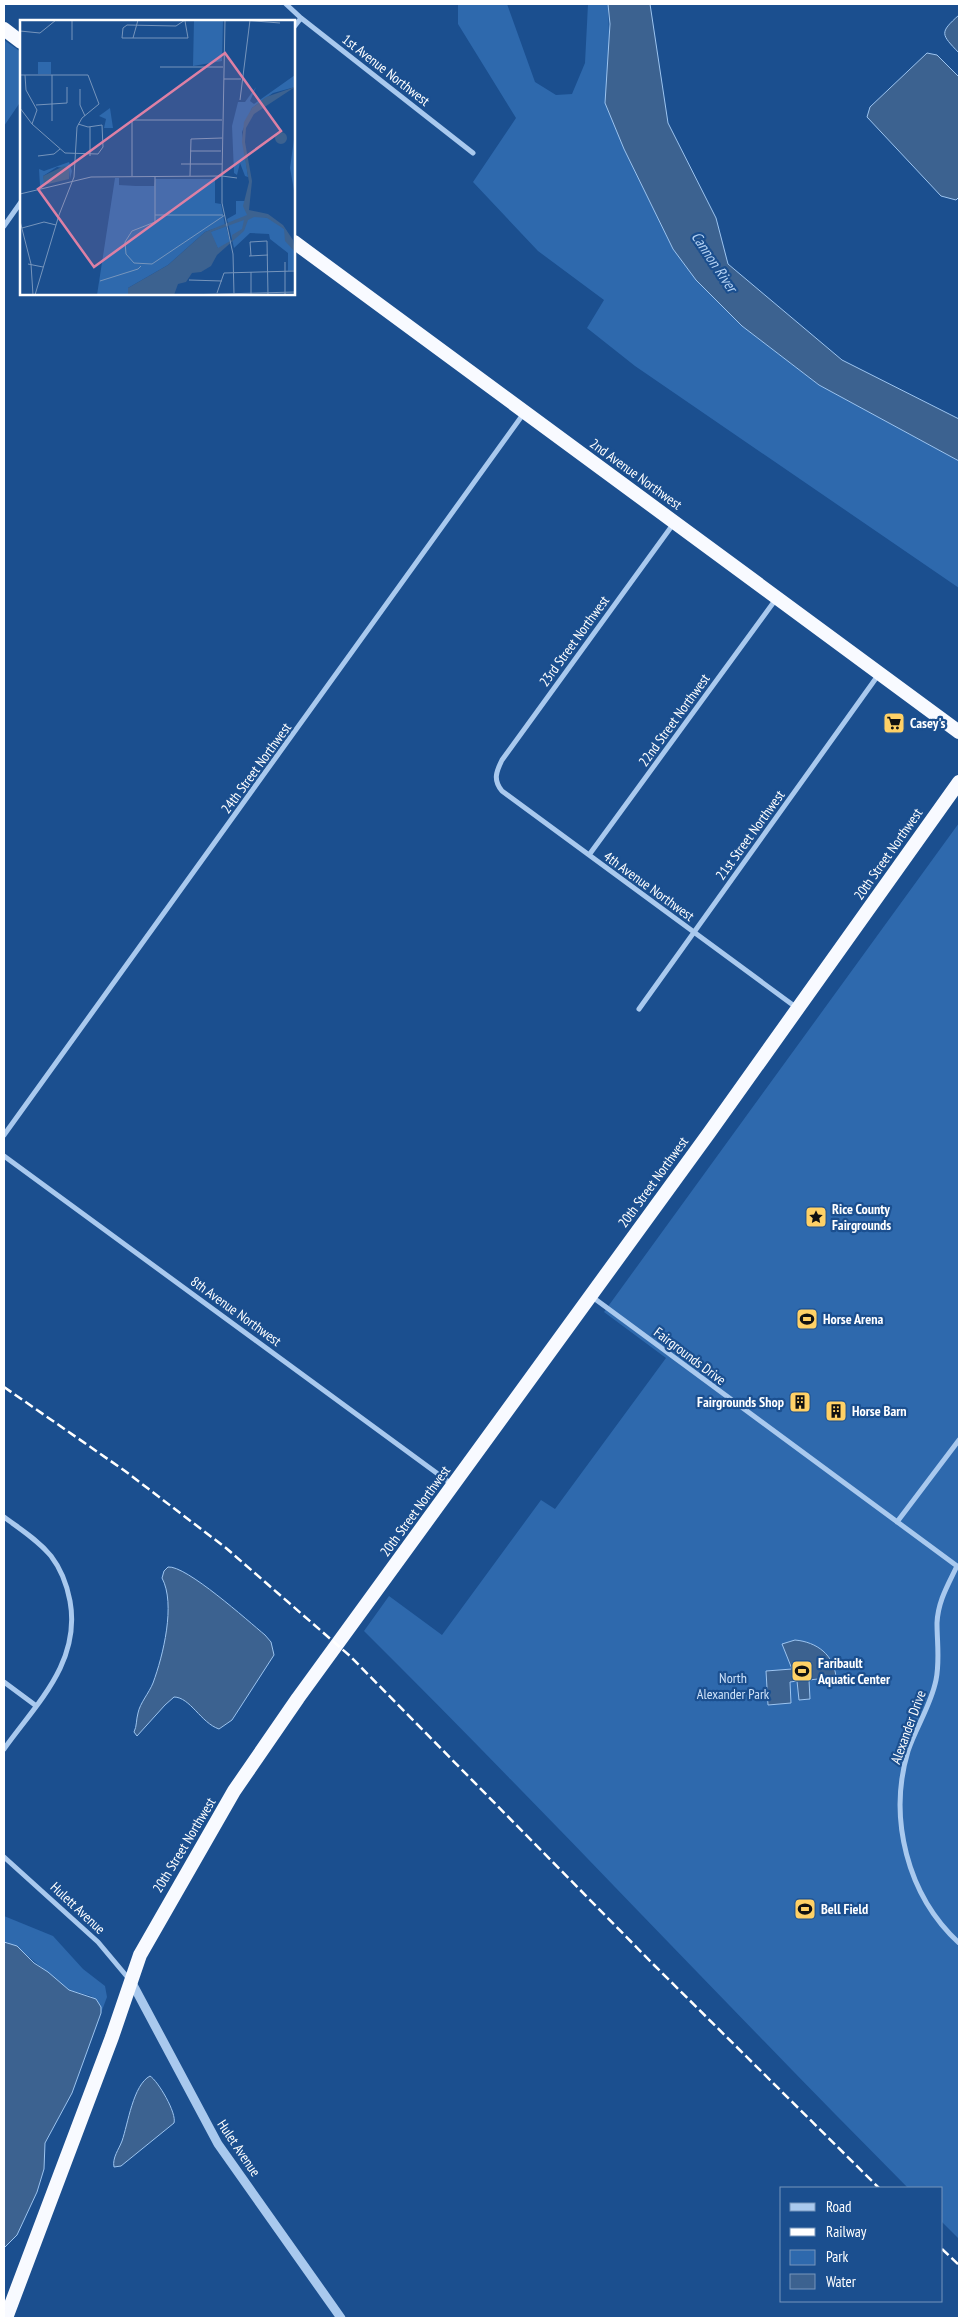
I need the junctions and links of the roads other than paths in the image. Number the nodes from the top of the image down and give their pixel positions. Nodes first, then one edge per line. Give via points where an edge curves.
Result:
1 (286, 4) edge
2 (301, 18) junction
3 (295, 26) edge
4 (4, 29) edge
5 (20, 41) edge
6 (472, 152) dead end
7 (20, 203) edge
8 (4, 226) edge
9 (295, 243) edge
10 (525, 413) junction
11 (674, 522) junction
12 (778, 598) junction
13 (879, 674) junction
14 (959, 732) edge
15 (496, 776) joint
16 (959, 782) edge
17 (590, 856) junction
18 (694, 933) junction
19 (798, 1009) junction
20 (639, 1010) dead end
21 (4, 1135) edge
22 (4, 1156) edge
23 (591, 1296) junction
24 (959, 1440) edge
25 (454, 1485) junction
26 (4, 1517) edge
27 (897, 1522) junction
28 (957, 1566) joint
29 (4, 1682) edge
30 (36, 1705) junction
31 (4, 1749) edge
32 (4, 1857) edge
33 (959, 1943) edge
34 (131, 1981) junction
35 (6, 2318) edge
36 (342, 2318) edge

1 - 2 street, 1st Avenue Northwest
2 - 3 street
2 - 6 street, 1st Avenue Northwest
4 - 5 highway
7 - 8 street
9 - 10 highway, 2nd Avenue Northwest
10 - 11 highway, 2nd Avenue Northwest
10 - 21 street, 24th Street Northwest
11 - 12 highway, 2nd Avenue Northwest
11 - 15 street, 23rd Street Northwest via 502,760
12 - 13 highway, 2nd Avenue Northwest
12 - 17 street, 22nd Street Northwest
13 - 14 highway, 2nd Avenue Northwest
13 - 18 street, 21st Street Northwest
15 - 17 street, 4th Avenue Northwest via 496,784 502,791
16 - 19 highway, 20th Street Northwest
17 - 18 street, 4th Avenue Northwest
18 - 19 street, 4th Avenue Northwest
18 - 20 street, 21st Street Northwest
19 - 23 highway, 20th Street Northwest
22 - 25 street, 8th Avenue Northwest
23 - 25 highway, 20th Street Northwest
23 - 27 street, Fairgrounds Drive
24 - 27 street
25 - 34 highway, 20th Street Northwest via 256,1758 161,1915 140,1955
26 - 30 street via 50,1555 68,1590 72,1623 65,1660
27 - 28 street, Fairgrounds Drive
28 - 33 street, Alexander Drive via 941,1601 936,1680 906,1759 900,1816 904,1845 919,1890
29 - 30 street
30 - 31 street
32 - 34 street, Hulett Avenue via 98,1942
34 - 35 highway, 20th Street Northwest
34 - 36 street, Hulet Avenue via 218,2144

